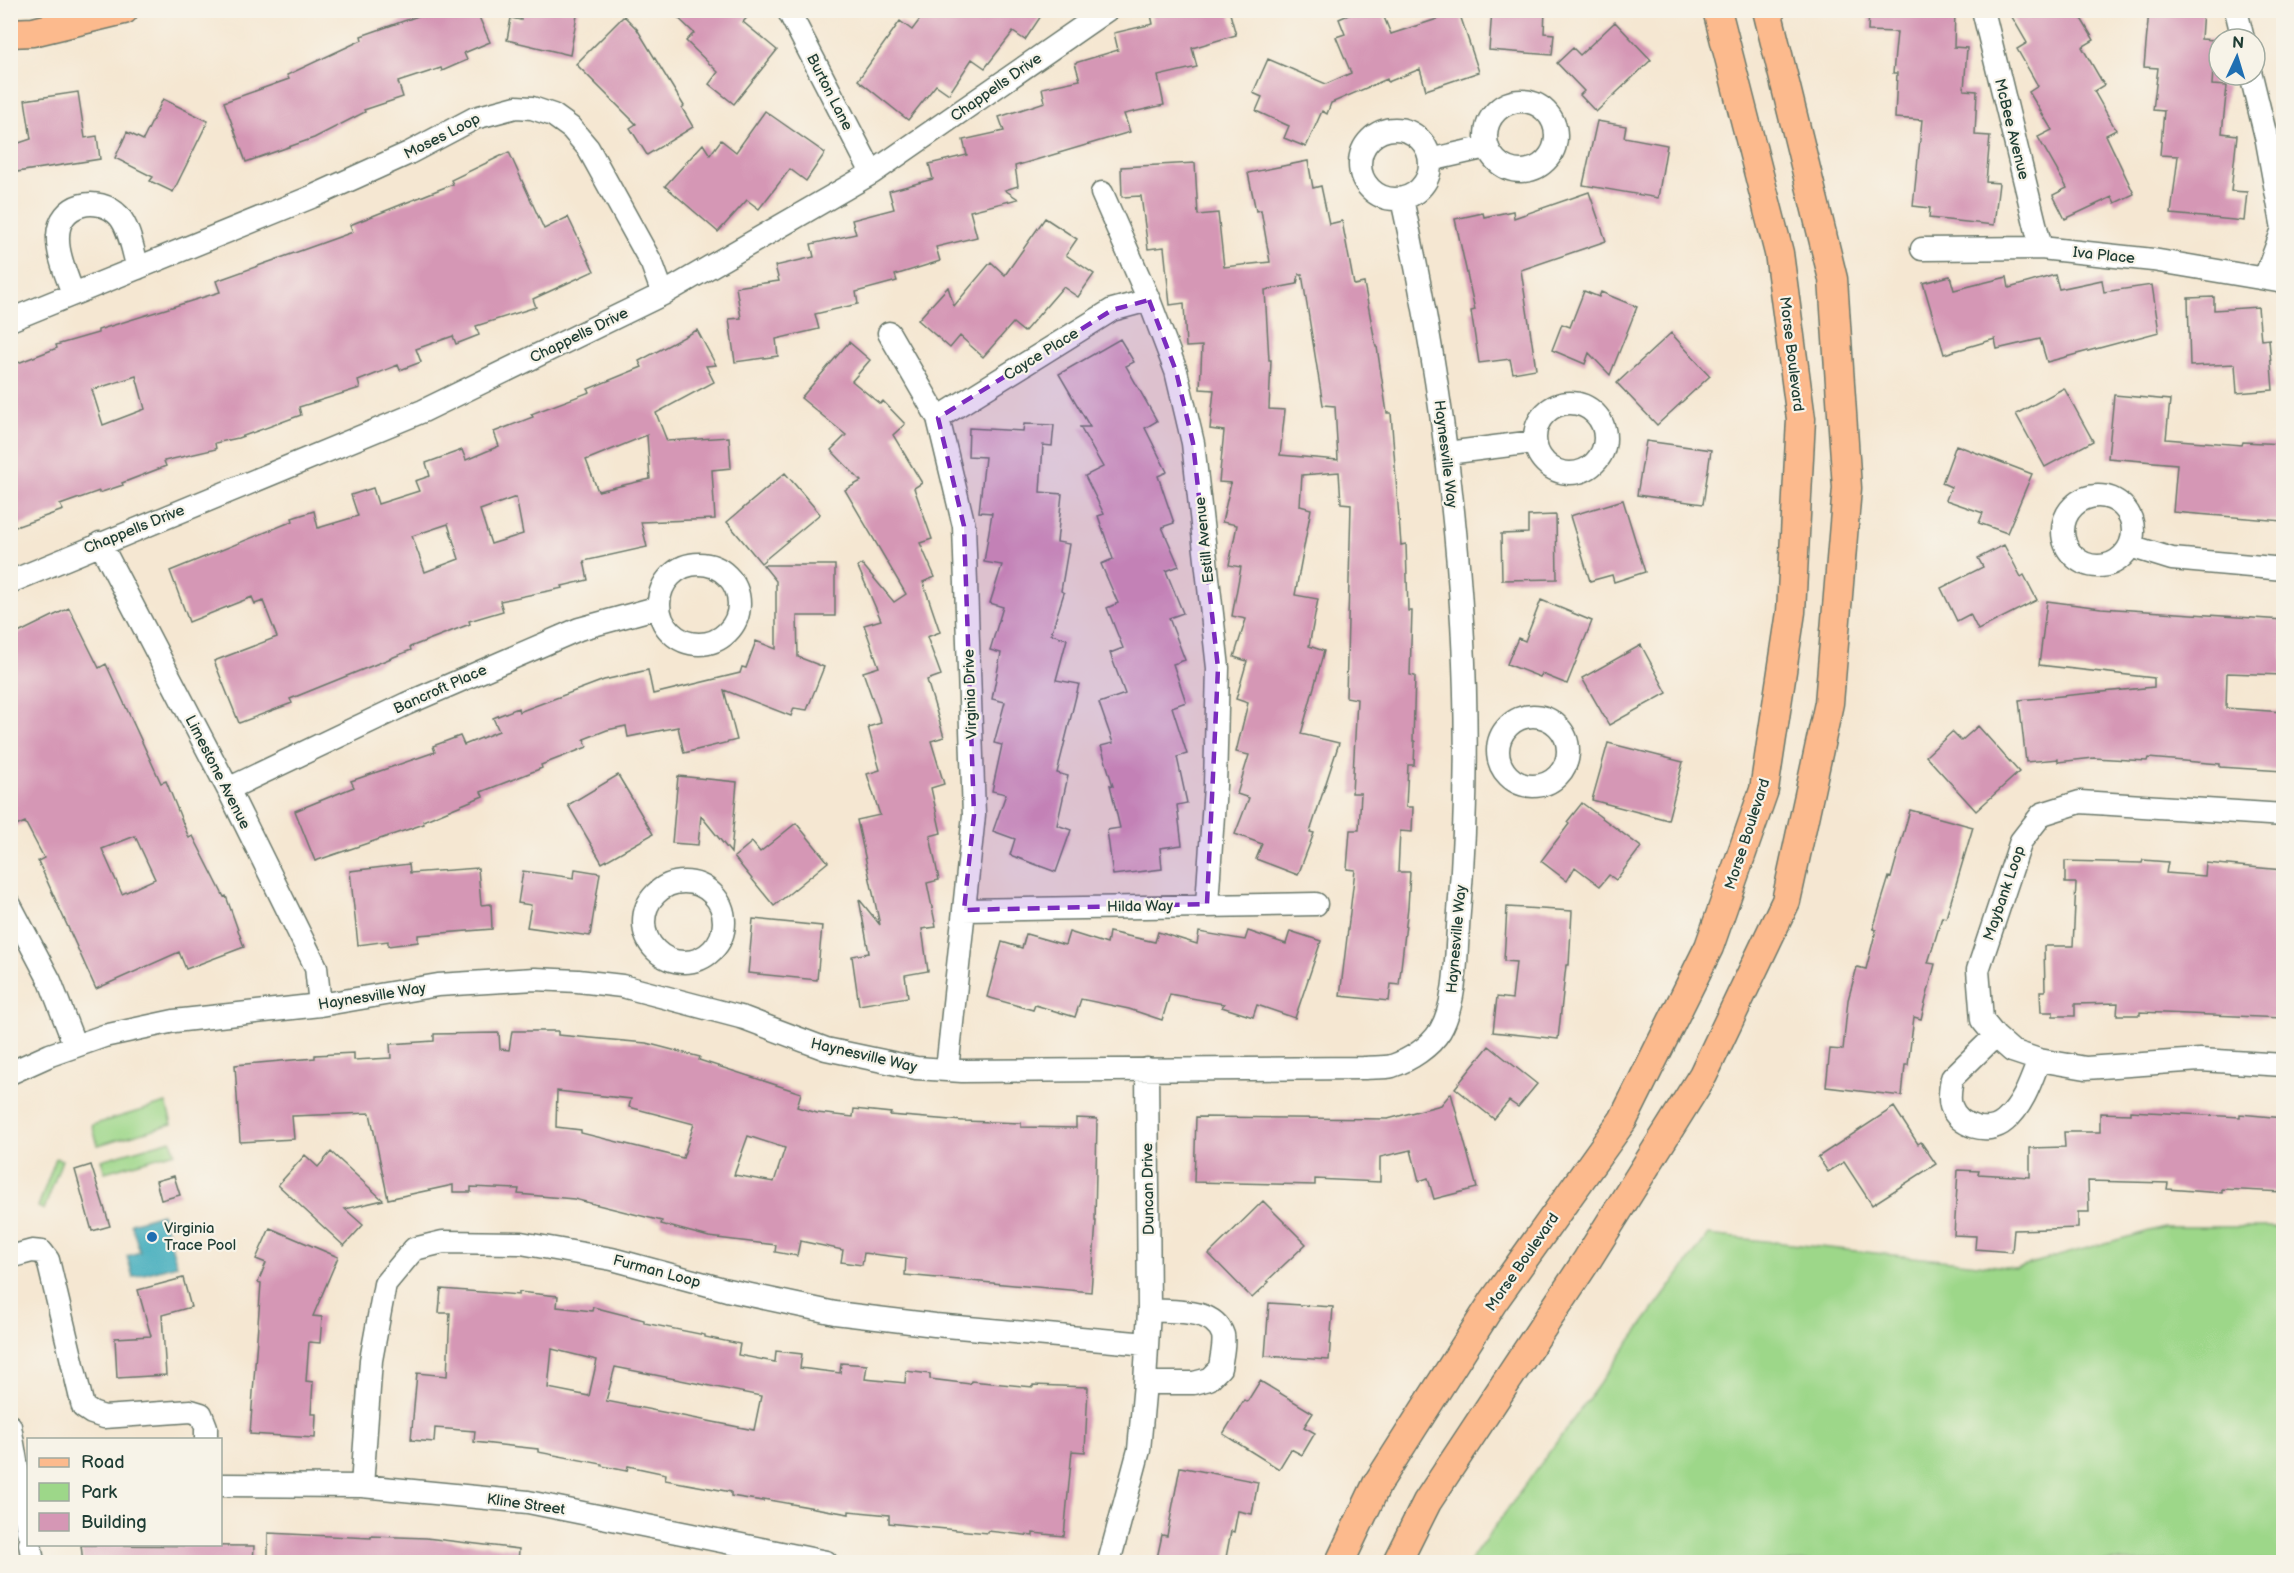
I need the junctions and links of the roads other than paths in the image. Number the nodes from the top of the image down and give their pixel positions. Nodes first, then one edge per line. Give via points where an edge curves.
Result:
1 (124, 10) edge
2 (788, 10) edge
3 (1107, 10) edge
4 (1717, 10) edge
5 (1767, 10) edge
6 (1983, 10) edge
7 (2236, 10) edge
8 (2240, 27) edge
9 (10, 33) edge
10 (2254, 87) edge
11 (1487, 147) dead end
12 (1430, 160) junction
13 (872, 173) junction
14 (1102, 193) dead end
15 (1402, 199) junction
16 (2042, 248) junction
17 (1922, 249) dead end
18 (138, 268) junction
19 (2274, 280) edge
20 (73, 294) junction
21 (663, 294) junction
22 (1149, 300) junction
23 (10, 320) edge
24 (889, 333) dead end
25 (938, 418) junction
26 (1534, 442) dead end
27 (1447, 453) junction
28 (100, 543) junction
29 (2130, 546) dead end
30 (2283, 569) edge
31 (10, 582) edge
32 (659, 607) dead end
33 (1465, 748) junction
34 (1498, 750) dead end
35 (228, 789) junction
36 (2283, 815) edge
37 (1207, 904) junction
38 (1316, 904) dead end
39 (10, 905) edge
40 (964, 910) junction
41 (674, 960) dead end
42 (665, 997) junction
43 (320, 1005) junction
44 (1995, 1036) junction
45 (75, 1046) junction
46 (2039, 1060) junction
47 (2283, 1065) edge
48 (1147, 1069) junction
49 (947, 1070) junction
50 (10, 1073) edge
51 (10, 1257) edge
52 (1149, 1310) junction
53 (1147, 1344) junction
54 (1145, 1383) junction
55 (10, 1426) edge
56 (206, 1438) edge
57 (222, 1485) edge
58 (362, 1486) junction
59 (21, 1497) edge
60 (27, 1526) edge
61 (30, 1546) edge
62 (33, 1563) edge
63 (826, 1563) edge
64 (1109, 1563) edge
65 (1340, 1563) edge
66 (1397, 1563) edge

1 - 9 main road via 33,32
2 - 13 street, Burton Lane
3 - 13 street, Chappells Drive
4 - 65 main road, Morse Boulevard via 1779,253 1801,419 1791,612 1764,790 1709,947 1623,1120 1492,1302 1377,1484
5 - 66 main road via 1833,279 1847,488 1829,703 1786,901 1704,1075 1427,1502
6 - 16 street, McBee Avenue
7 - 8 street
10 - 19 street via 2283,229
11 - 12 street
12 - 15 street via 1430,170 1420,189
12 - 15 street via 1419,139 1397,129 1374,135 1366,144 1359,167 1365,183 1378,196
13 - 21 street, Chappells Drive
14 - 22 street, Estill Avenue
15 - 27 street, Haynesville Way
16 - 17 street, Iva Place
16 - 19 street, Iva Place via 2153,260
18 - 20 street, Moses Loop
18 - 20 street via 126,228 115,213 94,203 74,207 61,220 58,238
18 - 21 street, Moses Loop via 314,196 475,118 516,107 553,115 588,148 652,264
20 - 23 street, Moses Loop
21 - 28 street, Chappells Drive via 423,411
22 - 25 street, Cayce Place via 1112,310
22 - 37 street, Estill Avenue via 1176,371 1193,443 1218,668
24 - 25 street, Virginia Drive
25 - 40 street, Virginia Drive via 964,526 974,815
26 - 27 street
27 - 33 street, Haynesville Way via 1458,560
28 - 31 street, Chappells Drive
28 - 35 street, Limestone Avenue
29 - 30 street via 2172,559
32 - 35 street, Bancroft Place via 579,629 406,704
33 - 34 street
33 - 48 street, Haynesville Way via 1462,881 1453,985 1441,1030 1429,1045 1391,1066
35 - 43 street, Limestone Avenue via 316,967
36 - 44 street, Maybank Loop via 2080,802 2042,814 2021,841 1978,970 1982,1020
37 - 38 street, Hilda Way
37 - 40 street, Hilda Way
39 - 45 street via 50,981
40 - 49 street, Virginia Drive
41 - 42 street
42 - 43 street, Haynesville Way via 622,986 535,979 438,985
42 - 49 street, Haynesville Way via 744,1018 826,1049 916,1068
43 - 45 street, Haynesville Way via 174,1021
44 - 46 street, Maybank Loop via 2012,1051
44 - 46 street via 1952,1078 1950,1104 1964,1122 1978,1128 2004,1122 2029,1089
45 - 50 street, Haynesville Way
46 - 47 street, Maybank Loop via 2086,1068 2200,1060
48 - 49 street, Haynesville Way
48 - 52 street, Duncan Drive
51 - 56 street via 32,1251 42,1252 48,1260 84,1407 104,1417 191,1411 201,1414
52 - 53 street, Duncan Drive
52 - 54 street via 1200,1314 1213,1320 1223,1335 1220,1368 1209,1379 1194,1383
53 - 54 street, Duncan Drive
53 - 58 street, Furman Loop via 935,1326 836,1313 727,1290 612,1259 521,1243 443,1242 414,1248 385,1284 371,1360
54 - 64 street, Duncan Drive via 1139,1450
55 - 59 street
57 - 58 street, Kline Street
58 - 63 street, Kline Street via 528,1502
59 - 60 street
61 - 62 street

